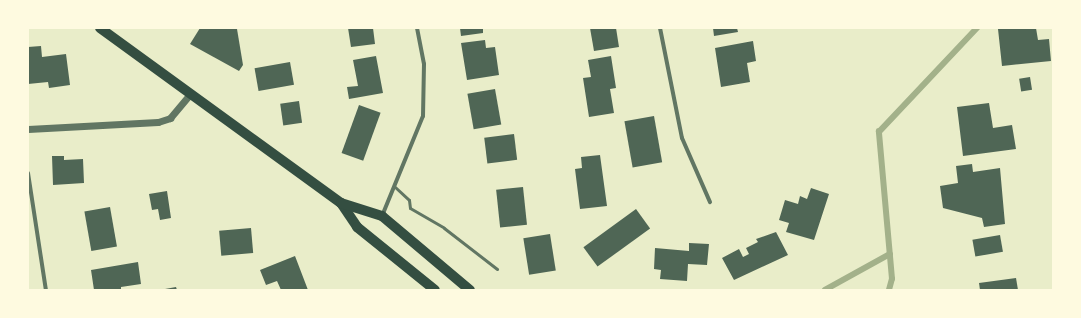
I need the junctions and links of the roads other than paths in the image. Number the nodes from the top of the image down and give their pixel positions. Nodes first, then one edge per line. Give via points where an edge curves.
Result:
1 (100, 28) edge
2 (417, 28) edge
3 (660, 28) edge
4 (190, 95) junction
5 (28, 129) edge
6 (28, 173) edge
7 (395, 187) junction
8 (710, 202) dead end
9 (341, 203) junction
10 (382, 216) junction
11 (497, 269) dead end
12 (46, 290) edge
13 (435, 290) edge
14 (470, 290) edge

1 - 4 main road
2 - 7 street via 424,64 423,116
3 - 8 street via 682,138
4 - 5 street via 170,118 158,122
4 - 9 main road
6 - 12 street
7 - 10 street
7 - 11 lane via 409,200 410,208 444,228
9 - 10 main road
9 - 13 main road via 357,228
10 - 14 main road

